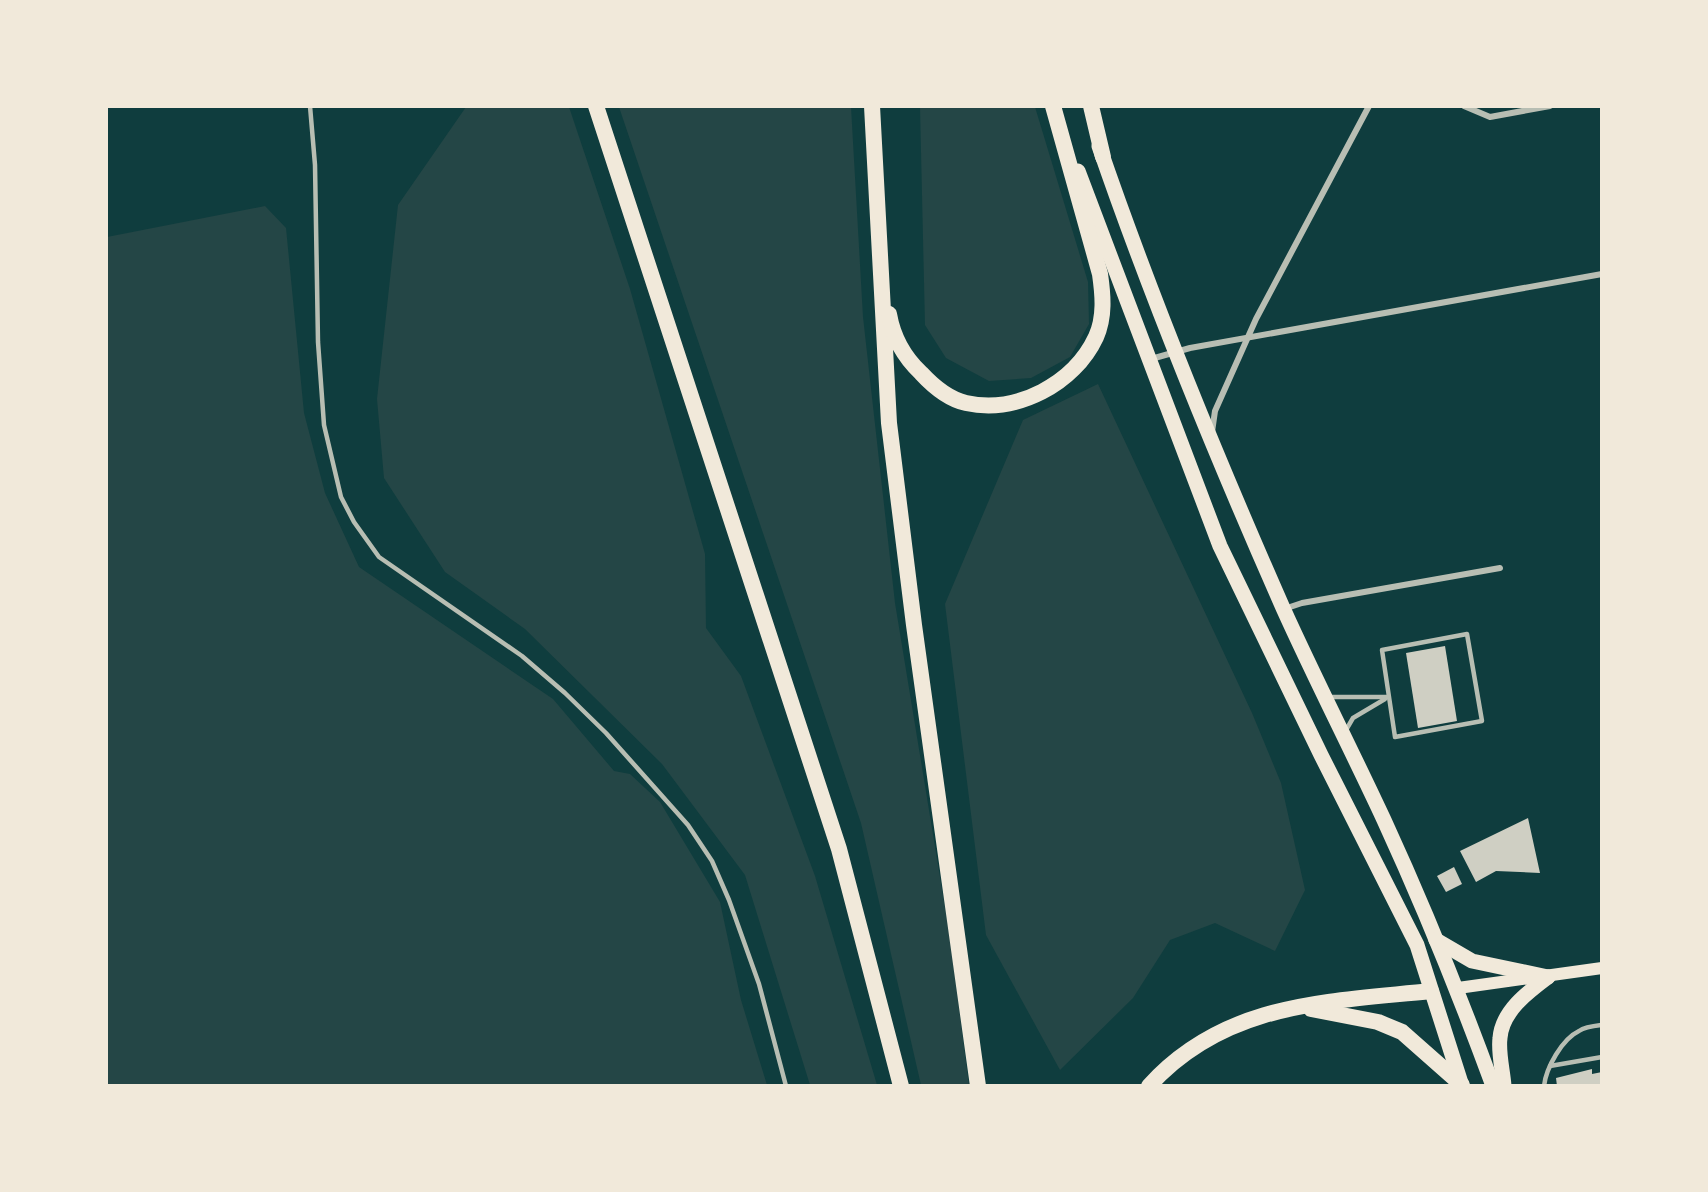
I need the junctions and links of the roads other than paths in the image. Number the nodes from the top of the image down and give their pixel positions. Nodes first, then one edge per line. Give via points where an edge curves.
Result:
1 (310, 106) edge
2 (596, 106) edge
3 (872, 106) edge
4 (1054, 106) edge
5 (1086, 106) edge
6 (1091, 106) edge
7 (1369, 106) edge
8 (1464, 106) edge
9 (1550, 106) edge
10 (1103, 157) junction
11 (879, 259) junction
12 (1602, 274) edge
13 (1248, 338) junction
14 (1175, 353) junction
15 (1148, 360) junction
16 (1210, 439) junction
17 (1500, 568) dead end
18 (1284, 609) junction
19 (1325, 697) junction
20 (1388, 698) junction
21 (1343, 735) junction
22 (1436, 940) junction
23 (1602, 968) edge
24 (1548, 977) junction
25 (1458, 988) junction
26 (1431, 991) junction
27 (1295, 1006) junction
28 (1602, 1025) edge
29 (1602, 1057) edge
30 (1550, 1066) junction
31 (1462, 1085) edge
32 (786, 1086) edge
33 (901, 1086) edge
34 (978, 1086) edge
35 (1149, 1086) edge
36 (1493, 1086) edge
37 (1504, 1086) edge
38 (1544, 1086) edge

1 - 32 lane via 324,425 332,468 345,506 379,557 522,656 565,693 606,732 688,825 712,861 729,900 759,984
2 - 33 highway via 839,849
3 - 11 highway
4 - 11 highway via 1103,295 1096,337 1073,371 1041,393 1022,400 986,405 949,396 922,375 899,345 890,323
4 - 15 main road
5 - 10 main road
6 - 10 highway
7 - 13 street
8 - 9 street via 1490,117
10 - 14 main road
11 - 34 highway via 889,423
12 - 13 street
13 - 14 street
13 - 16 street via 1215,411
14 - 15 street
14 - 16 main road
15 - 26 main road via 1220,546 1417,945
16 - 18 main road
17 - 18 street
18 - 19 main road
19 - 20 lane
19 - 21 main road
20 - 20 lane via 1395,737 1482,721 1467,634 1382,650
20 - 21 lane via 1353,718
21 - 22 main road
22 - 24 main road via 1472,960
22 - 25 main road
23 - 24 main road
24 - 25 main road
24 - 37 main road via 1522,998 1505,1020 1500,1038
25 - 26 main road
25 - 36 main road
26 - 27 highway
26 - 31 main road
27 - 31 highway via 1378,1022 1402,1032
27 - 35 highway via 1235,1025 1187,1051
28 - 30 lane via 1581,1029 1570,1036
29 - 30 lane
30 - 38 lane

